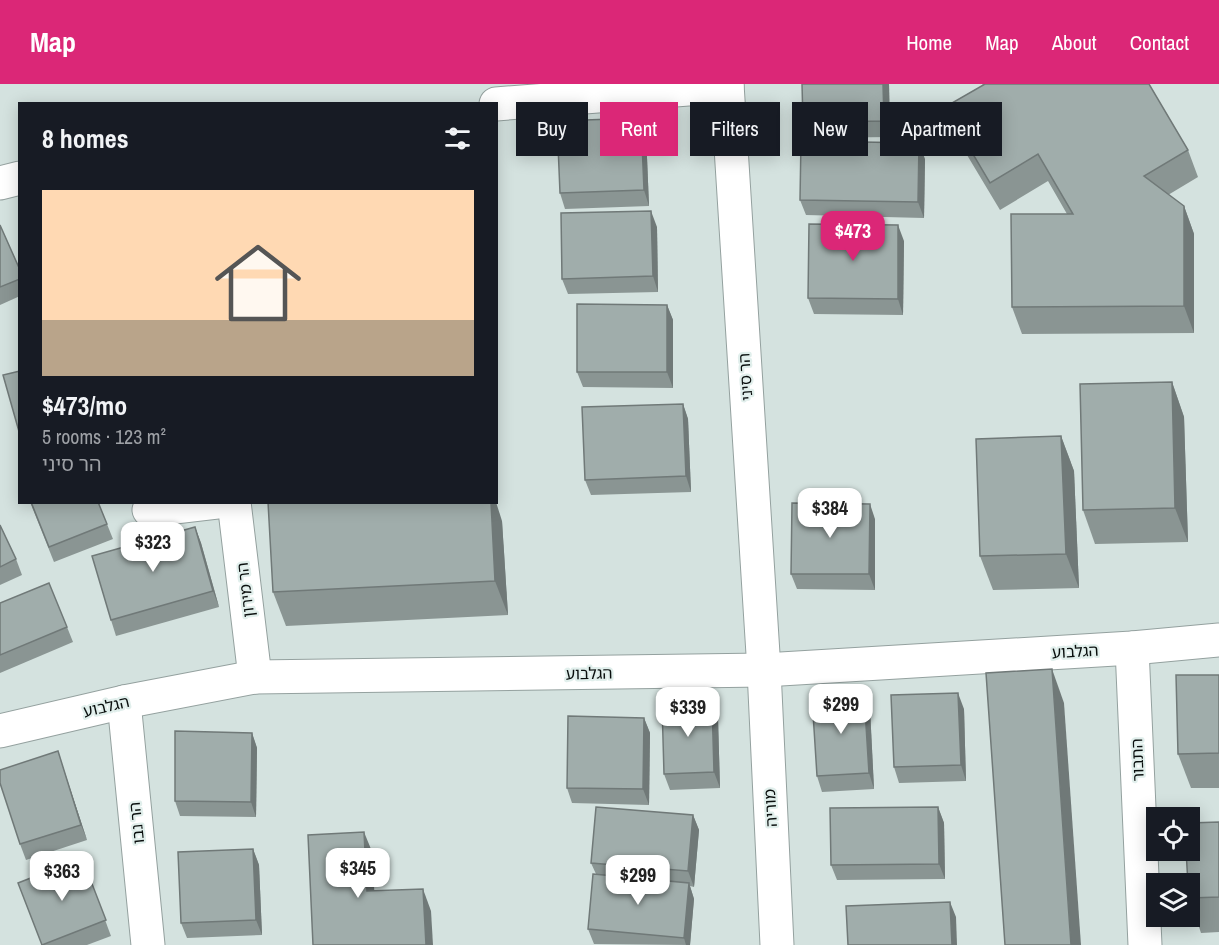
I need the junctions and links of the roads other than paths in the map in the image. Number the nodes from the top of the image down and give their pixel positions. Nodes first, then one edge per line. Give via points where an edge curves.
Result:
1 (727, 85) edge
2 (498, 104) edge
3 (18, 178) edge
4 (0, 183) edge
5 (200, 504) edge
6 (234, 504) edge
7 (149, 510) dead end
8 (1219, 640) edge
9 (1132, 648) junction
10 (764, 670) junction
11 (255, 678) junction
12 (124, 702) junction
13 (0, 731) edge
14 (148, 945) edge
15 (777, 945) edge
16 (1145, 945) edge

1 - 2 street
1 - 10 street, הר סיני
3 - 4 street
5 - 7 street
6 - 11 street, הר מירון
8 - 9 street, הגלבוע
9 - 10 street, הגלבוע
9 - 16 street, התבור
10 - 11 street, הגלבוע
10 - 15 street, מוריה
11 - 12 street, הגלבוע
12 - 13 street, הגלבוע
12 - 14 street, הר נבו

